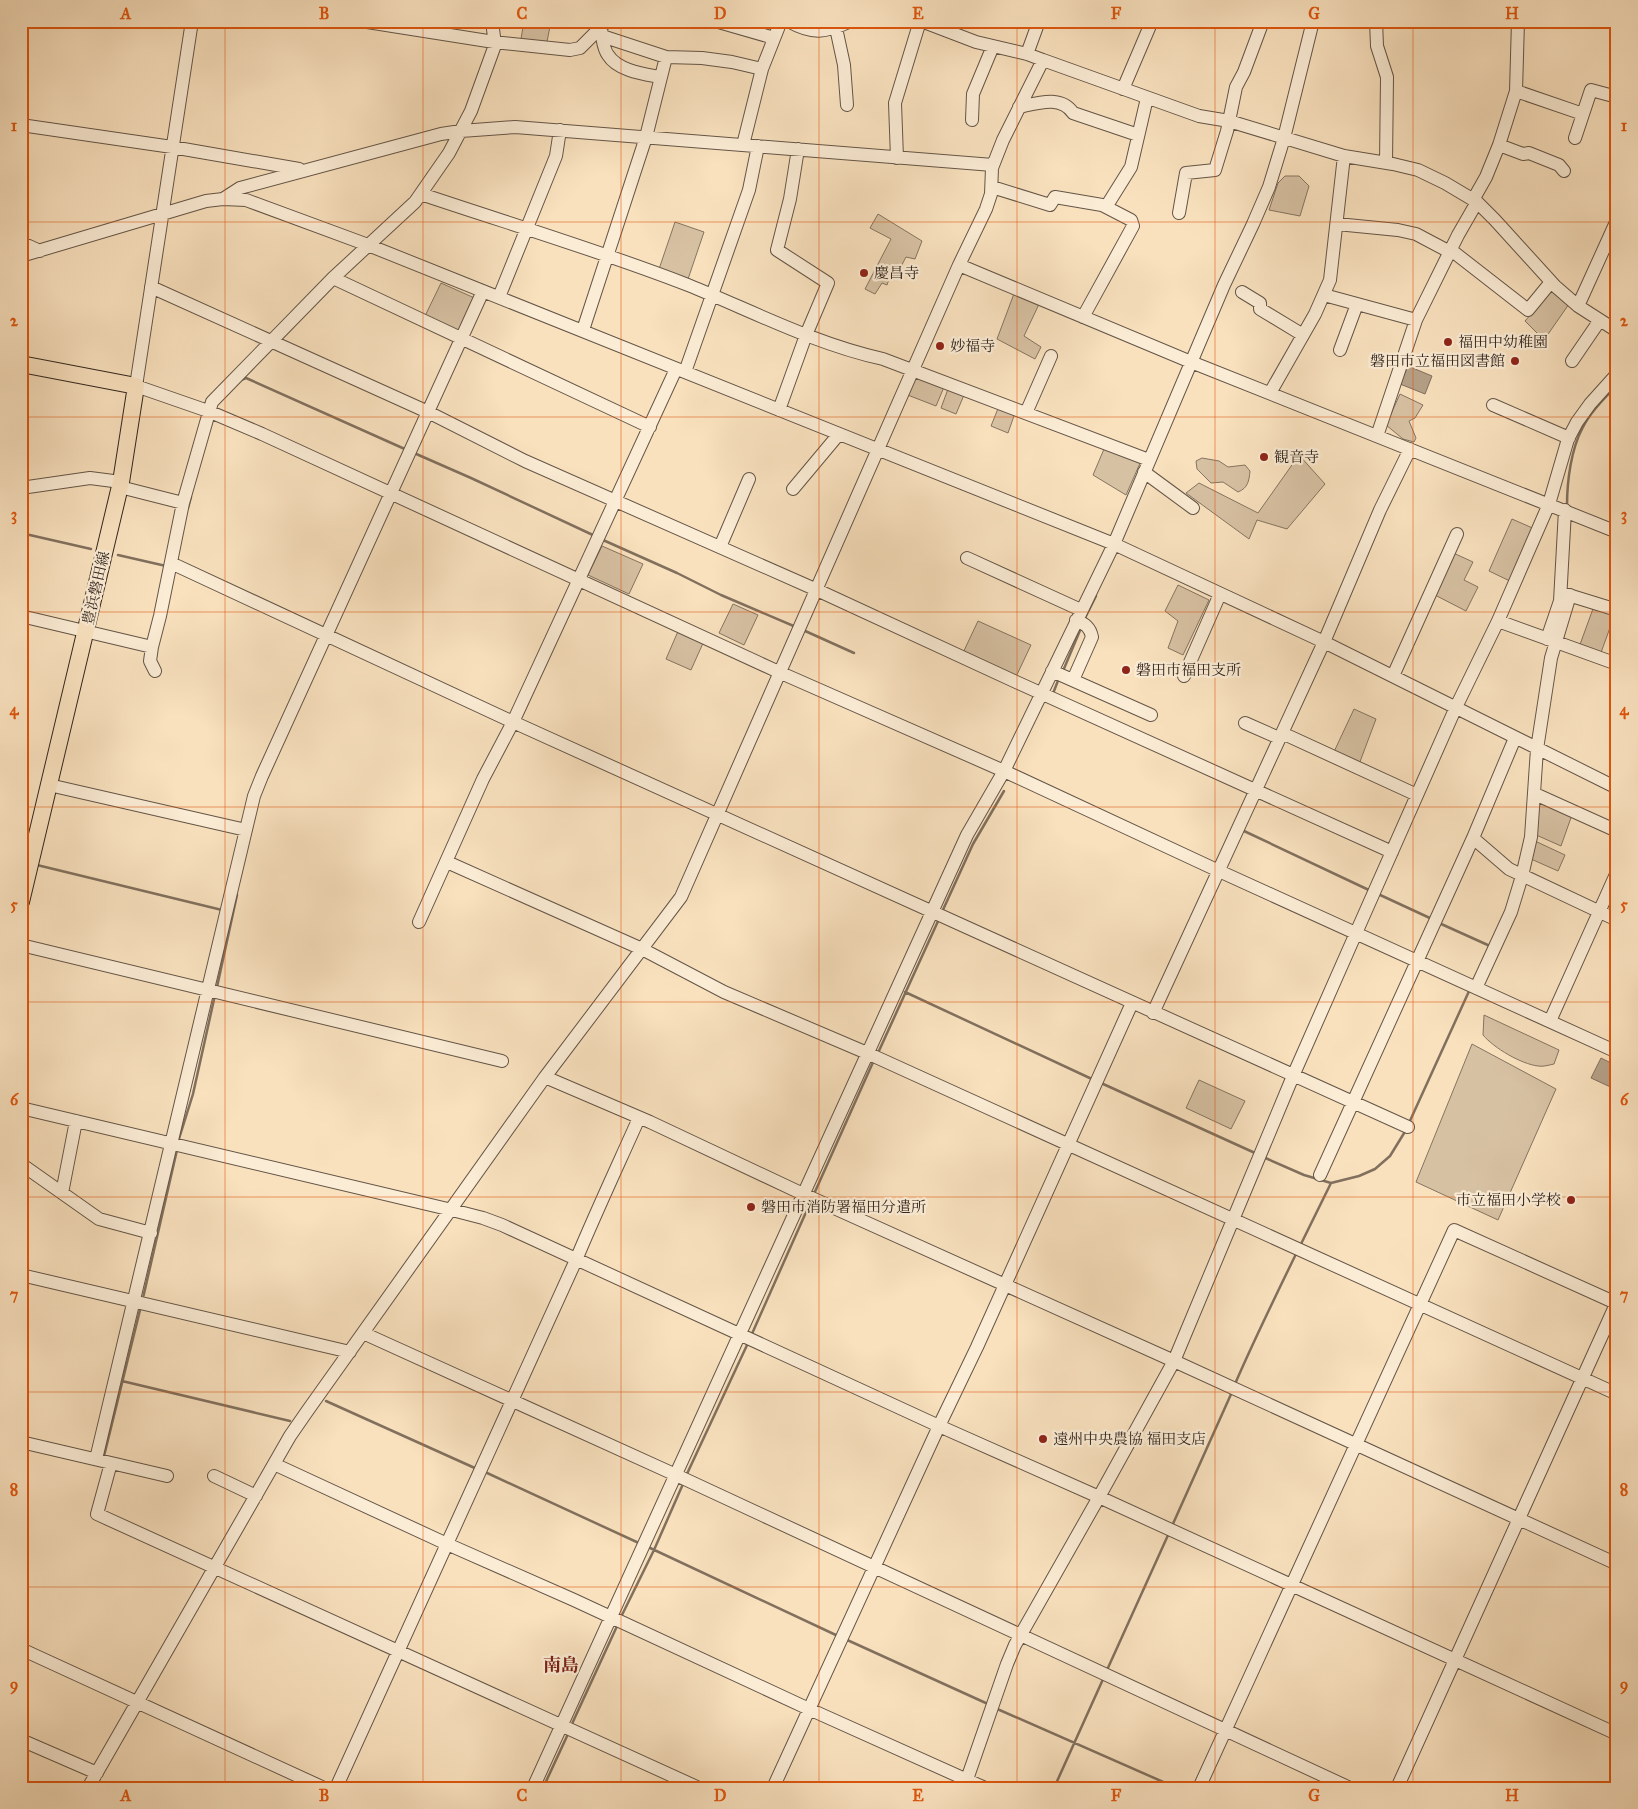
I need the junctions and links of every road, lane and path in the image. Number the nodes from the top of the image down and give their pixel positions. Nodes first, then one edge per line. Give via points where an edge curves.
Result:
1 (192, 21) edge
2 (362, 21) edge
3 (492, 21) edge
4 (715, 21) edge
5 (781, 21) edge
6 (788, 21) edge
7 (850, 21) edge
8 (920, 21) edge
9 (1039, 21) edge
10 (1152, 21) edge
11 (1263, 21) edge
12 (1313, 21) edge
13 (1376, 21) edge
14 (1518, 21) edge
15 (602, 26) edge
16 (836, 28) junction
17 (774, 38) junction
18 (494, 42) junction
19 (993, 46) junction
20 (1027, 54) junction
21 (666, 57) junction
22 (1043, 60) junction
23 (762, 69) junction
24 (660, 77) junction
25 (1123, 89) junction
26 (1516, 91) junction
27 (1617, 97) edge
28 (1147, 98) junction
29 (847, 105) dead end
30 (1019, 107) junction
31 (1583, 114) junction
32 (972, 120) dead end
33 (1229, 121) junction
34 (21, 125) edge
35 (560, 130) junction
36 (462, 131) junction
37 (1138, 135) junction
38 (646, 137) junction
39 (1284, 138) junction
40 (1575, 138) dead end
41 (743, 145) junction
42 (1499, 145) junction
43 (758, 146) junction
44 (172, 147) junction
45 (798, 149) junction
46 (1344, 156) junction
47 (897, 158) junction
48 (1386, 163) junction
49 (993, 165) junction
50 (304, 170) junction
51 (1564, 171) dead end
52 (992, 187) junction
53 (422, 194) junction
54 (223, 199) junction
55 (1475, 201) junction
56 (1106, 207) junction
57 (1179, 213) dead end
58 (162, 216) junction
59 (1617, 220) edge
60 (1337, 224) junction
61 (527, 229) junction
62 (368, 244) junction
63 (21, 245) edge
64 (40, 251) junction
65 (1451, 251) junction
66 (21, 256) edge
67 (607, 256) junction
68 (959, 265) junction
69 (333, 278) junction
70 (1551, 282) junction
71 (151, 287) junction
72 (483, 291) junction
73 (1242, 292) dead end
74 (713, 296) junction
75 (1324, 296) junction
76 (499, 297) junction
77 (1357, 304) junction
78 (1578, 306) junction
79 (1083, 316) junction
80 (1416, 320) junction
81 (1600, 320) junction
82 (583, 330) junction
83 (1617, 331) edge
84 (806, 335) junction
85 (1303, 335) junction
86 (462, 338) junction
87 (272, 342) junction
88 (1340, 350) dead end
89 (1051, 356) dead end
90 (1572, 361) dead end
91 (1191, 362) junction
92 (21, 364) edge
93 (912, 370) junction
94 (680, 371) junction
95 (1617, 374) edge
96 (136, 386) junction
97 (1270, 393) junction
98 (1493, 406) dead end
99 (779, 410) junction
100 (208, 411) junction
101 (428, 412) junction
102 (1026, 413) junction
103 (650, 426) junction
104 (839, 434) junction
105 (1377, 436) junction
106 (1569, 438) junction
107 (878, 449) junction
108 (1410, 449) junction
109 (1149, 460) junction
110 (1149, 476) junction
111 (750, 479) dead end
112 (120, 484) junction
113 (21, 488) edge
114 (793, 489) dead end
115 (390, 494) junction
116 (616, 500) junction
117 (183, 503) junction
118 (1549, 504) junction
119 (1193, 508) dead end
120 (1565, 510) junction
121 (1617, 532) edge
122 (1457, 534) dead end
123 (1114, 544) junction
124 (720, 547) junction
125 (966, 558) dead end
126 (170, 563) junction
127 (579, 579) junction
128 (817, 590) junction
129 (1220, 594) junction
130 (1565, 594) junction
131 (1617, 610) edge
132 (21, 616) edge
133 (1081, 618) junction
134 (1498, 620) junction
135 (86, 631) junction
136 (326, 635) junction
137 (1551, 641) junction
138 (1324, 642) junction
139 (152, 647) junction
140 (1617, 664) edge
141 (155, 672) dead end
142 (781, 673) junction
143 (1063, 676) junction
144 (1184, 676) dead end
145 (1393, 676) junction
146 (1042, 693) junction
147 (1456, 708) junction
148 (1151, 715) dead end
149 (513, 722) junction
150 (1245, 723) dead end
151 (1280, 735) junction
152 (1515, 738) junction
153 (1538, 748) junction
154 (1004, 771) junction
155 (49, 785) junction
156 (1617, 788) edge
157 (1255, 790) junction
158 (1417, 794) junction
159 (1535, 794) junction
160 (718, 814) junction
161 (246, 830) junction
162 (1617, 831) edge
163 (1473, 838) junction
164 (1392, 852) junction
165 (447, 862) junction
166 (1219, 871) junction
167 (1617, 872) edge
168 (1522, 876) junction
169 (21, 902) edge
170 (932, 912) junction
171 (1599, 912) junction
172 (1617, 920) edge
173 (419, 922) dead end
174 (1356, 933) junction
175 (21, 945) edge
176 (642, 949) junction
177 (1416, 961) junction
178 (1476, 988) junction
179 (209, 990) junction
180 (1132, 1002) junction
181 (1153, 1012) junction
182 (1550, 1021) junction
183 (1617, 1052) edge
184 (867, 1053) junction
185 (502, 1061) dead end
186 (1293, 1076) junction
187 (545, 1077) junction
188 (1352, 1102) junction
189 (21, 1108) edge
190 (638, 1118) junction
191 (76, 1121) junction
192 (1408, 1127) dead end
193 (172, 1144) junction
194 (1068, 1144) junction
195 (21, 1164) edge
196 (1320, 1175) dead end
197 (62, 1193) junction
198 (803, 1194) junction
199 (452, 1210) junction
200 (1234, 1219) junction
201 (151, 1233) junction
202 (576, 1260) junction
203 (21, 1275) edge
204 (1004, 1284) junction
205 (134, 1302) junction
206 (1616, 1303) edge
207 (1420, 1304) junction
208 (363, 1333) junction
209 (740, 1334) junction
210 (350, 1352) junction
211 (1174, 1361) junction
212 (1582, 1378) junction
213 (1617, 1394) edge
214 (512, 1401) junction
215 (939, 1426) junction
216 (21, 1442) edge
217 (1355, 1445) junction
218 (104, 1461) junction
219 (274, 1464) junction
220 (676, 1475) junction
221 (167, 1476) dead end
222 (214, 1476) dead end
223 (256, 1496) junction
224 (1099, 1497) junction
225 (1519, 1520) junction
226 (447, 1544) junction
227 (1617, 1564) edge
228 (874, 1567) junction
229 (215, 1568) junction
230 (1291, 1585) junction
231 (610, 1617) junction
232 (1020, 1635) junction
233 (21, 1649) edge
234 (398, 1651) junction
235 (1454, 1660) junction
236 (137, 1702) junction
237 (809, 1709) junction
238 (561, 1725) junction
239 (1226, 1731) junction
240 (1617, 1734) edge
241 (21, 1740) edge
242 (97, 1772) junction
243 (966, 1784) edge
244 (88, 1788) edge
245 (324, 1788) edge
246 (336, 1788) edge
247 (533, 1788) edge
248 (699, 1788) edge
249 (773, 1788) edge
250 (985, 1788) edge
251 (1199, 1788) edge
252 (1350, 1788) edge
253 (1397, 1788) edge

1 - 44 street
2 - 18 street
3 - 18 street
4 - 17 street
5 - 17 street
6 - 16 street via 812,32
7 - 16 street
8 - 19 street
8 - 47 street via 895,103
9 - 20 street
10 - 25 street
11 - 33 street via 1236,87
12 - 39 street
13 - 48 street via 1377,46 1387,77
14 - 26 street
15 - 18 street via 580,48 570,50
15 - 21 street
15 - 24 street via 608,56 615,63 632,71
16 - 29 street via 844,65
17 - 23 street
18 - 36 street
19 - 20 street
19 - 32 street via 973,94
20 - 22 street
21 - 23 street via 702,58
21 - 24 street
22 - 25 street
22 - 30 street
23 - 41 street
24 - 38 street
25 - 28 street
26 - 31 street
26 - 42 street
27 - 31 street via 1591,90
28 - 33 street via 1200,116
28 - 37 street
30 - 37 street via 1052,101 1068,106 1073,113
30 - 49 street
31 - 40 street
33 - 39 street
33 - 57 street via 1215,170 1186,173
34 - 44 street
35 - 36 street
35 - 38 street
35 - 61 street via 556,156
36 - 50 street
36 - 53 street
37 - 56 street via 1130,167
38 - 41 street
38 - 67 street
39 - 46 street
39 - 91 street via 1260,209
41 - 43 street
42 - 51 street via 1523,154 1529,152 1559,165
42 - 55 street
43 - 45 street
43 - 74 street via 749,190
44 - 50 street
44 - 58 street
45 - 47 street
45 - 84 street via 777,250 828,283
46 - 48 street
46 - 60 street
47 - 49 street
48 - 55 street via 1418,170
49 - 52 street
50 - 54 street via 240,188
52 - 56 street via 1050,205 1055,197
52 - 68 street via 986,209
53 - 61 street
53 - 62 street
54 - 58 street
54 - 62 street via 246,200
55 - 65 street
55 - 70 street
56 - 79 street via 1130,220 1133,226
58 - 64 street
58 - 71 street
59 - 78 street
60 - 65 street via 1416,234
60 - 75 street via 1330,280
61 - 67 street
61 - 76 street
62 - 69 street
62 - 72 street
63 - 64 street
64 - 66 street
65 - 70 street via 1528,310
65 - 80 street
67 - 74 street
67 - 82 street
68 - 79 street
68 - 93 street
69 - 86 street
69 - 87 street
70 - 78 street
71 - 87 street
71 - 96 street
72 - 76 street
72 - 86 street
73 - 85 street via 1260,303 1260,309
74 - 84 street
74 - 94 street
75 - 77 street
75 - 85 street
76 - 82 street
77 - 80 street
77 - 88 street
78 - 81 street
79 - 91 street
80 - 105 street
81 - 83 street
81 - 90 street
82 - 94 street
84 - 93 street
84 - 99 street
85 - 97 street
86 - 101 street
86 - 103 street
87 - 100 street via 212,402
87 - 101 street
89 - 102 street
91 - 97 street
91 - 109 street
92 - 96 main road
93 - 102 street
93 - 107 street
94 - 99 street
94 - 103 street
95 - 106 street via 1590,404
96 - 100 street
96 - 112 main road, 豊浜磐田線
97 - 105 street
98 - 106 street
99 - 104 street
100 - 115 street
100 - 117 street
101 - 115 street
101 - 116 street
102 - 109 street
103 - 116 street
104 - 107 street
104 - 114 street
105 - 108 street
106 - 118 street
107 - 123 street
107 - 128 street
108 - 118 street
108 - 138 street via 1380,510
109 - 110 street
110 - 119 street
110 - 123 street
111 - 124 street
112 - 113 street via 90,478
112 - 117 street
112 - 135 main road, 豊浜磐田線
115 - 127 street
115 - 136 street
116 - 124 street
116 - 127 street
117 - 126 street
118 - 120 street
118 - 134 street
120 - 121 street
120 - 130 street
122 - 145 street
123 - 129 street
123 - 133 street
124 - 128 street
125 - 133 street
126 - 136 street
126 - 139 street
127 - 142 street
127 - 149 street
128 - 142 street
128 - 146 street
129 - 138 street
129 - 144 street
130 - 131 street
130 - 137 street
132 - 135 street
133 - 143 street
133 - 143 street via 1092,637
134 - 137 street
134 - 147 street
135 - 139 street
135 - 155 main road, 豊浜磐田線
136 - 149 street
136 - 161 street via 262,776
137 - 140 street
137 - 153 street
138 - 145 street
138 - 151 street
139 - 141 street via 150,661
142 - 154 street
142 - 160 street
143 - 146 street
143 - 148 street
145 - 147 street
146 - 154 street
146 - 157 street
147 - 152 street
147 - 158 street
149 - 160 street
149 - 165 street via 483,779
150 - 151 street
151 - 157 street
151 - 158 street
152 - 153 street
152 - 163 street
153 - 156 street
153 - 159 street
154 - 166 street
154 - 170 street via 967,835
155 - 161 street
155 - 169 main road, 豊浜磐田線
157 - 164 street
157 - 166 street
158 - 164 street
159 - 162 street
159 - 168 street via 1531,837
160 - 170 street
160 - 176 street via 681,897
161 - 179 street
163 - 168 street
163 - 177 street
164 - 174 street
165 - 173 street
165 - 176 street
166 - 174 street
166 - 181 street
167 - 171 street
168 - 171 street
168 - 178 street via 1511,912
170 - 180 street
170 - 184 street
171 - 172 street
171 - 182 street
174 - 177 street
174 - 186 street
175 - 179 street
176 - 184 street via 724,992
176 - 187 street
177 - 178 street
177 - 188 street
178 - 182 street
179 - 185 street
179 - 193 street
180 - 181 street
180 - 194 street
181 - 186 street
182 - 183 street
184 - 194 street
184 - 198 street
186 - 188 street
186 - 200 street
187 - 190 street
187 - 199 street
188 - 192 street
188 - 196 street
189 - 191 street
190 - 198 street
190 - 202 street
191 - 193 street
191 - 197 street
193 - 199 street
193 - 201 street
194 - 200 street
194 - 204 street
195 - 197 street
197 - 201 street via 99,1219
198 - 204 street
198 - 209 street
199 - 202 street via 502,1225
199 - 208 street
200 - 207 street
200 - 211 street
201 - 205 street
202 - 209 street
202 - 214 street
203 - 205 street
204 - 211 street
204 - 215 street
205 - 210 street
205 - 218 street
206 - 207 street via 1454,1230
206 - 212 street
207 - 212 street
207 - 217 street
208 - 210 street
208 - 214 street
209 - 215 street
209 - 220 street
210 - 219 street
211 - 217 street
211 - 224 street
212 - 213 street
212 - 225 street
214 - 220 street
214 - 226 street
215 - 224 street
215 - 228 street
216 - 218 street
217 - 225 street
217 - 230 street
218 - 221 street
218 - 229 street via 97,1514
219 - 223 street
219 - 226 street
220 - 228 street
220 - 231 street
222 - 223 street
223 - 229 street
224 - 230 street
224 - 232 street
225 - 227 street
225 - 235 street
226 - 231 street
226 - 234 street
228 - 232 street
228 - 237 street
229 - 234 street
229 - 236 street
230 - 235 street
230 - 239 street
231 - 237 street
231 - 238 street
232 - 239 street
232 - 243 street via 1006,1664
233 - 236 street
234 - 238 street
234 - 246 street
235 - 240 street
235 - 253 street
236 - 242 street
236 - 245 street
237 - 243 street
237 - 249 street
238 - 247 street
238 - 248 street
239 - 251 street
239 - 252 street
241 - 242 street
242 - 244 street
243 - 250 street

